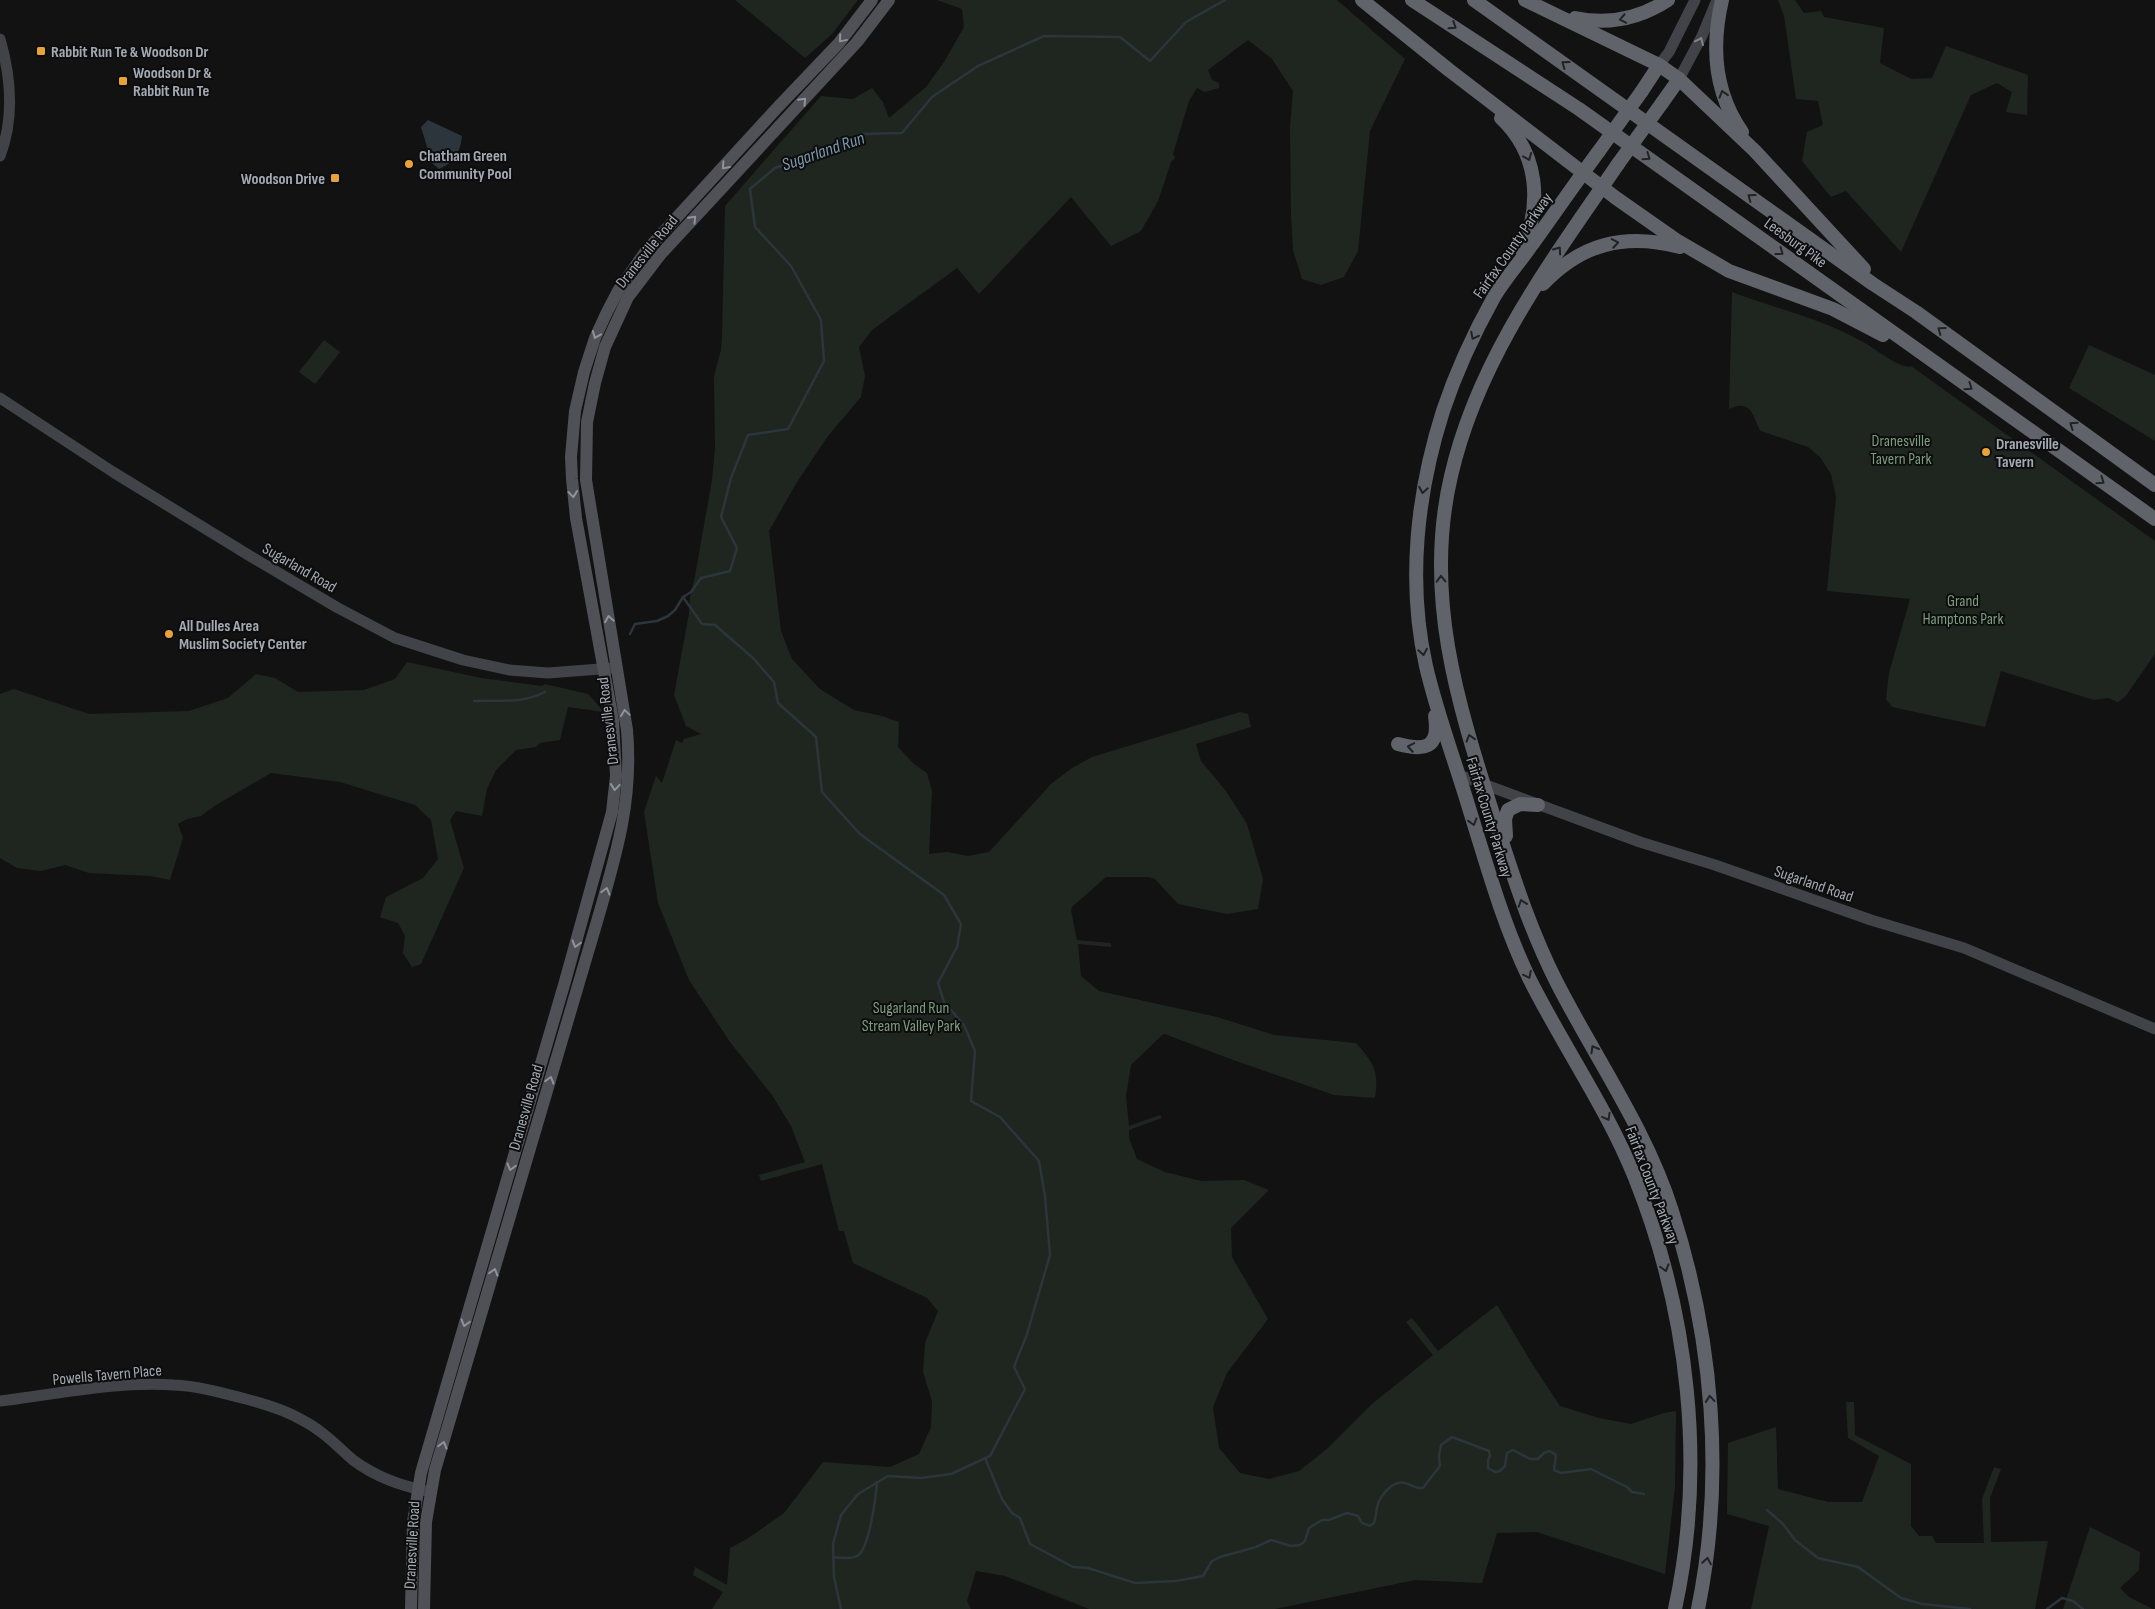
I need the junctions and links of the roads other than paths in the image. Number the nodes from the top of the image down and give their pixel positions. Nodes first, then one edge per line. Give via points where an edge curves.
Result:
1 (872, 0) edge
2 (889, 0) edge
3 (1362, 0) edge
4 (1412, 0) edge
5 (1474, 0) edge
6 (1525, 0) edge
7 (1668, 0) edge
8 (1695, 0) edge
9 (1717, 0) edge
10 (1722, 0) edge
11 (1543, 9) junction
12 (0, 39) edge
13 (1659, 66) junction
14 (1449, 70) junction
15 (1679, 79) junction
16 (1755, 151) junction
17 (0, 156) edge
18 (1583, 172) junction
19 (1602, 187) junction
20 (1695, 253) junction
21 (1496, 293) junction
22 (1521, 309) junction
23 (1916, 312) junction
24 (1944, 369) junction
25 (0, 398) edge
26 (2155, 484) edge
27 (2155, 519) edge
28 (610, 668) junction
29 (1430, 684) junction
30 (1398, 744) dead end
31 (1459, 775) junction
32 (1484, 785) junction
33 (1538, 805) junction
34 (1512, 871) junction
35 (2155, 1029) edge
36 (0, 1401) edge
37 (417, 1489) junction
38 (430, 1492) junction
39 (411, 1609) edge
40 (424, 1609) edge
41 (1674, 1609) edge
42 (1698, 1609) edge

1 -> 28 main road, Dranesville Road via 839,43 646,251 618,291 595,338 580,386 571,457 576,518
28 -> 2 main road, Dranesville Road via 585,471 588,418 605,347 628,297 660,255 857,42
3 - 14 highway
4 -> 24 highway, Leesburg Pike via 1578,109
23 -> 5 highway, Leesburg Pike
6 - 11 highway
7 -> 11 highway via 1647,12 1610,21 1585,20
8 - 13 street
15 -> 9 street
16 -> 10 highway via 1730,112 1718,76 1715,41
11 - 13 highway
12 - 17 street via 9,88 7,129
13 - 15 highway
13 - 18 highway, Fairfax County Parkway, bridge
14 - 18 highway
14 -> 21 highway via 1516,134 1527,154 1533,175 1535,201 1530,228 1520,255
15 - 16 highway
15 - 19 highway, Fairfax County Parkway, bridge
16 - 23 highway via 1852,258
18 - 19 highway
18 - 21 highway, Fairfax County Parkway
19 - 20 highway
22 -> 19 highway, Fairfax County Parkway via 1547,265
22 -> 20 highway via 1564,263 1598,246 1640,240 1669,244
20 - 24 highway via 1743,277 1847,316
21 -> 29 highway, Fairfax County Parkway via 1468,348 1446,402 1426,473 1417,547 1417,595
32 -> 22 highway, Fairfax County Parkway via 1455,687 1446,642 1441,591 1442,541 1449,483 1463,435 1481,384
26 -> 23 highway, Leesburg Pike
24 -> 27 highway, Leesburg Pike
25 - 28 street, Sugarland Road via 113,472 376,629 439,652 509,670 548,672
28 -> 37 main road, Dranesville Road via 616,756 608,833
38 -> 28 main road, Dranesville Road via 622,829 629,784 629,749 625,710
29 -> 30 highway via 1435,737 1422,748
29 - 31 highway, Fairfax County Parkway
31 - 32 street, Sugarland Road
31 -> 41 highway, Fairfax County Parkway via 1501,911 1518,953 1541,1001 1611,1124 1645,1205 1668,1280 1686,1384 1690,1466 1685,1546
32 - 33 street, Sugarland Road
32 - 34 highway, Fairfax County Parkway
33 - 34 highway via 1520,804 1506,814
33 - 35 street, Sugarland Road via 1835,908 1964,948
42 -> 34 highway, Fairfax County Parkway via 1709,1547 1712,1432 1704,1352 1688,1268 1672,1209 1647,1148 1544,956 1523,908
36 - 37 street, Powells Tavern Place via 135,1385 176,1385 214,1391 264,1404 301,1419 373,1473
37 - 38 street, Powells Tavern Place
37 - 39 main road, Dranesville Road via 412,1535
38 - 40 main road, Dranesville Road via 425,1535

